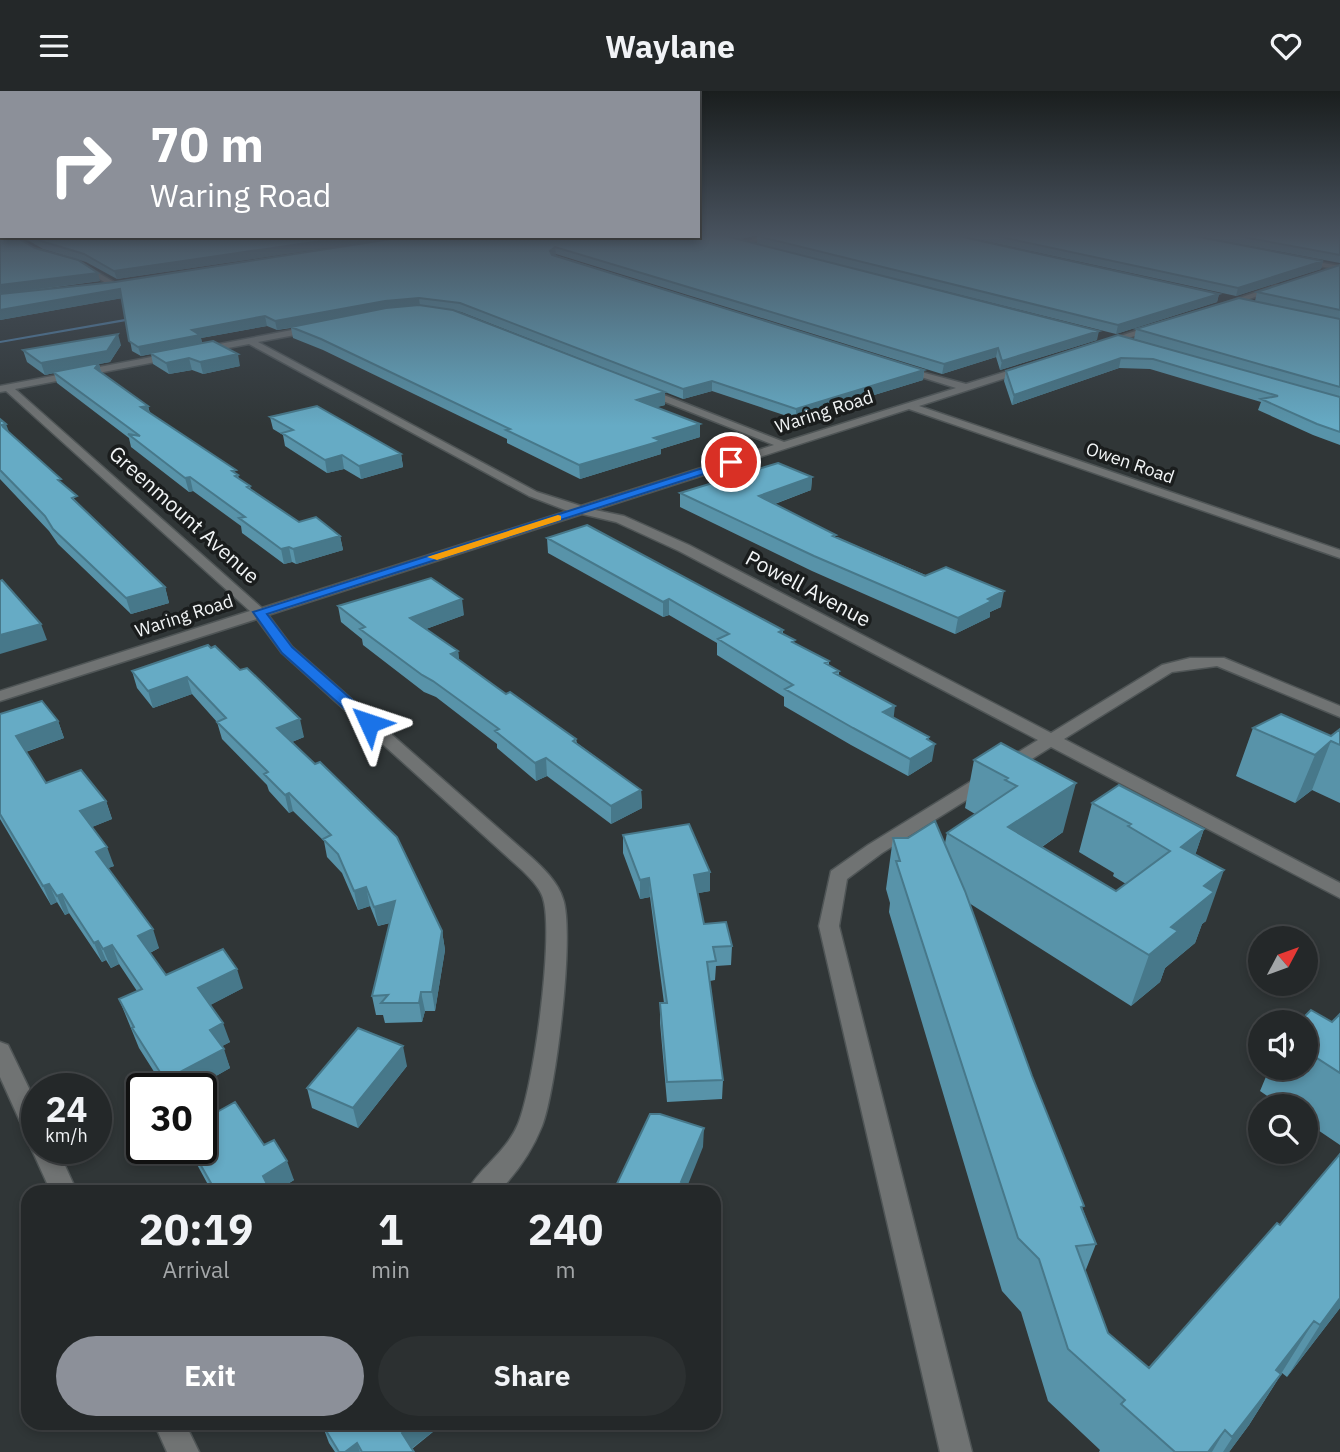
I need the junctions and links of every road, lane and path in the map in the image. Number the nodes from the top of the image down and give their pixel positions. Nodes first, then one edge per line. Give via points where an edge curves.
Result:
1 (1225, 299) edge
2 (1244, 299) edge
3 (1236, 301) junction
4 (1262, 306) edge
5 (1211, 308) edge
6 (1163, 324) edge
7 (325, 326) edge
8 (1101, 336) edge
9 (1114, 340) junction
10 (250, 341) junction
11 (1127, 343) edge
12 (1089, 348) edge
13 (1039, 363) edge
14 (898, 367) edge
15 (626, 383) edge
16 (964, 387) junction
17 (4, 388) edge
18 (908, 405) junction
19 (782, 445) junction
20 (581, 510) junction
21 (1340, 554) edge
22 (259, 612) junction
23 (0, 695) edge
24 (1340, 712) edge
25 (1051, 740) junction
26 (1340, 891) edge
27 (0, 1051) edge
28 (21, 1097) edge
29 (51, 1164) edge
30 (61, 1185) edge
31 (488, 1185) edge
32 (172, 1430) edge
33 (183, 1452) edge
34 (956, 1452) edge

1 - 3 street
2 - 3 street
3 - 4 street
3 - 5 street
6 - 9 street
7 - 10 street
8 - 9 street
9 - 11 street
9 - 12 street
10 - 17 street
10 - 20 street, Powell Avenue via 533,494
13 - 16 street, Waring Road
14 - 16 street
15 - 19 street
16 - 18 street, Waring Road
17 - 22 street, Greenmount Avenue
18 - 19 street, Waring Road
18 - 21 street, Owen Road
19 - 20 street, Waring Road
20 - 22 street, Waring Road
20 - 25 street, Powell Avenue via 620,519 664,538
22 - 23 street, Waring Road
22 - 31 street, Greenmount Avenue via 287,650 513,850 554,900 556,946 539,1091 519,1149
24 - 25 street via 1219,661 1190,663 1167,668
25 - 26 street, Powell Avenue
25 - 34 street via 838,876 829,926
27 - 28 street
29 - 30 street
32 - 33 street

